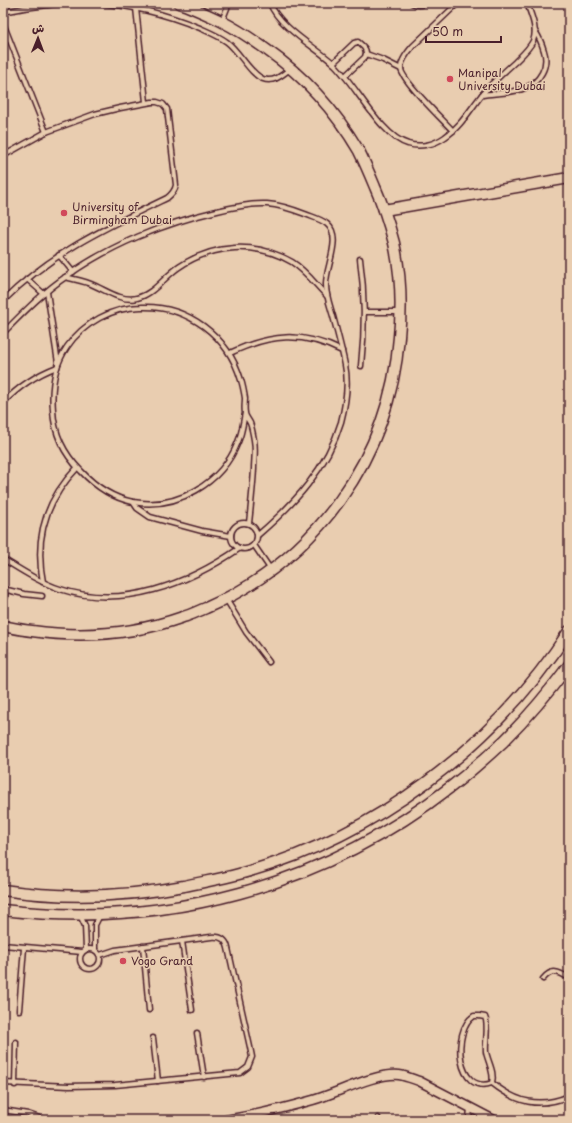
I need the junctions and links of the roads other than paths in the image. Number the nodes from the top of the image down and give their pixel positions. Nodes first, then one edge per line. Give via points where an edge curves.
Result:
1 (64, 3) edge
2 (94, 3) edge
3 (178, 3) edge
4 (229, 3) edge
5 (270, 3) edge
6 (412, 3) edge
7 (424, 3) edge
8 (458, 3) edge
9 (527, 3) edge
10 (136, 8) junction
11 (3, 12) edge
12 (222, 21) junction
13 (3, 23) edge
14 (535, 29) junction
15 (4, 30) edge
16 (366, 54) junction
17 (333, 63) junction
18 (290, 68) junction
19 (401, 69) junction
20 (345, 76) junction
21 (482, 95) junction
22 (146, 102) junction
23 (453, 131) junction
24 (46, 132) junction
25 (3, 156) edge
26 (569, 178) edge
27 (384, 210) junction
28 (59, 255) junction
29 (360, 259) dead end
30 (73, 272) junction
31 (65, 277) junction
32 (28, 279) junction
33 (45, 293) junction
34 (327, 296) junction
35 (3, 301) edge
36 (364, 312) junction
37 (401, 312) junction
38 (3, 333) edge
39 (342, 351) junction
40 (230, 353) junction
41 (58, 365) junction
42 (361, 366) dead end
43 (3, 402) edge
44 (245, 413) junction
45 (77, 468) junction
46 (132, 501) junction
47 (249, 524) junction
48 (231, 536) junction
49 (258, 536) junction
50 (254, 545) junction
51 (240, 548) junction
52 (3, 559) edge
53 (271, 570) junction
54 (43, 582) junction
55 (5, 590) edge
56 (42, 596) dead end
57 (226, 599) junction
58 (3, 603) edge
59 (3, 626) edge
60 (569, 631) edge
61 (269, 662) dead end
62 (569, 664) edge
63 (3, 890) edge
64 (3, 910) edge
65 (80, 914) junction
66 (101, 914) junction
67 (182, 941) junction
68 (3, 946) edge
69 (143, 946) junction
70 (24, 948) junction
71 (95, 949) junction
72 (84, 951) junction
73 (100, 955) junction
74 (569, 978) edge
75 (543, 979) dead end
76 (19, 1010) dead end
77 (149, 1010) dead end
78 (192, 1010) dead end
79 (197, 1033) dead end
80 (153, 1038) dead end
81 (16, 1042) dead end
82 (204, 1077) junction
83 (158, 1081) junction
84 (492, 1083) junction
85 (3, 1084) edge
86 (15, 1084) junction
87 (569, 1096) edge
88 (470, 1108) junction
89 (3, 1110) edge
90 (252, 1118) edge
91 (490, 1119) edge
92 (45, 1120) edge
93 (226, 1120) edge
94 (470, 1120) edge
95 (477, 1120) edge

1 - 11 lane
2 - 10 lane
3 - 12 street
4 - 12 lane
5 - 17 lane via 278,17
6 - 7 lane
8 - 19 lane via 413,46
9 - 14 lane
10 - 18 lane via 172,17 219,37 235,49 255,73 264,79 276,79
10 - 22 lane
12 - 18 street via 252,39
13 - 15 lane
14 - 21 lane via 530,46
14 - 21 lane via 545,51 546,60 539,78 524,89
15 - 24 lane
16 - 17 lane via 366,50 358,42 354,42
16 - 19 lane
16 - 20 lane
17 - 20 lane
18 - 27 street via 322,100 356,147
19 - 23 lane via 412,87
20 - 23 lane via 396,139 421,146 434,144
21 - 23 lane
22 - 24 lane via 95,114
22 - 28 lane via 157,102 167,109 176,179 175,190 167,198 83,240
24 - 25 lane
26 - 27 street
27 - 37 street via 396,253
28 - 30 lane
28 - 32 lane
29 - 36 lane
30 - 31 lane
30 - 34 lane via 118,247 178,222 228,208 266,204 282,206 313,217 331,228 334,240 326,273
31 - 33 lane
31 - 34 lane via 122,298 137,298 150,292 178,267 209,252 244,248 292,262
32 - 33 lane
32 - 35 lane
33 - 38 lane
33 - 41 lane
34 - 39 lane
36 - 37 lane
36 - 42 lane
37 - 53 street via 394,377 387,405 365,461 350,486 313,533
39 - 40 lane via 309,339 282,338 246,345
39 - 49 lane via 346,367 346,397 339,426 328,454 303,491
40 - 41 lane via 215,335 194,319 167,309 139,307 125,308 94,321 67,347
40 - 44 lane via 242,382
41 - 43 lane via 33,378
41 - 45 lane via 52,389 53,419 58,437
44 - 46 lane via 232,455 219,473 202,487 176,499 161,502
44 - 47 lane via 255,442
45 - 46 lane via 108,492
45 - 54 lane via 58,491 45,517 39,561
46 - 48 lane via 154,519
47 - 48 lane via 237,525
47 - 49 lane via 254,526
48 - 51 lane via 234,544
49 - 50 lane
50 - 51 lane via 250,548
50 - 53 lane
51 - 54 lane via 187,578 133,595 90,595 60,589
52 - 54 lane
53 - 57 street
55 - 56 lane
55 - 58 lane
57 - 59 street via 184,617 146,628 107,633 68,635
57 - 61 lane via 246,632
60 - 63 street via 515,702 448,766 391,806 318,846 279,862 239,874 167,889 72,896
62 - 66 street via 528,716 477,766 428,804 358,847 290,877 226,897 179,907
64 - 65 street
65 - 66 street
65 - 72 lane via 85,926
66 - 71 lane via 95,925
67 - 69 lane
67 - 78 lane
67 - 82 lane via 217,936 227,943 252,1057 248,1067 240,1073
68 - 70 lane
69 - 73 lane
69 - 77 lane
70 - 72 lane
70 - 76 lane
71 - 72 lane
71 - 73 lane
72 - 73 lane via 80,963 86,969 98,966
74 - 75 lane via 551,972
79 - 82 lane
80 - 83 lane
81 - 86 lane
82 - 83 lane
83 - 86 lane via 69,1086
84 - 84 lane via 481,1086 475,1084 467,1076 463,1066 460,1044 462,1033 474,1016 485,1018 487,1022 487,1058 493,1075
84 - 87 lane via 524,1101 548,1103
85 - 86 lane
88 - 90 street via 419,1081 409,1077 393,1076 376,1078
88 - 91 street
88 - 94 lane
89 - 92 lane
90 - 93 street
91 - 95 lane

